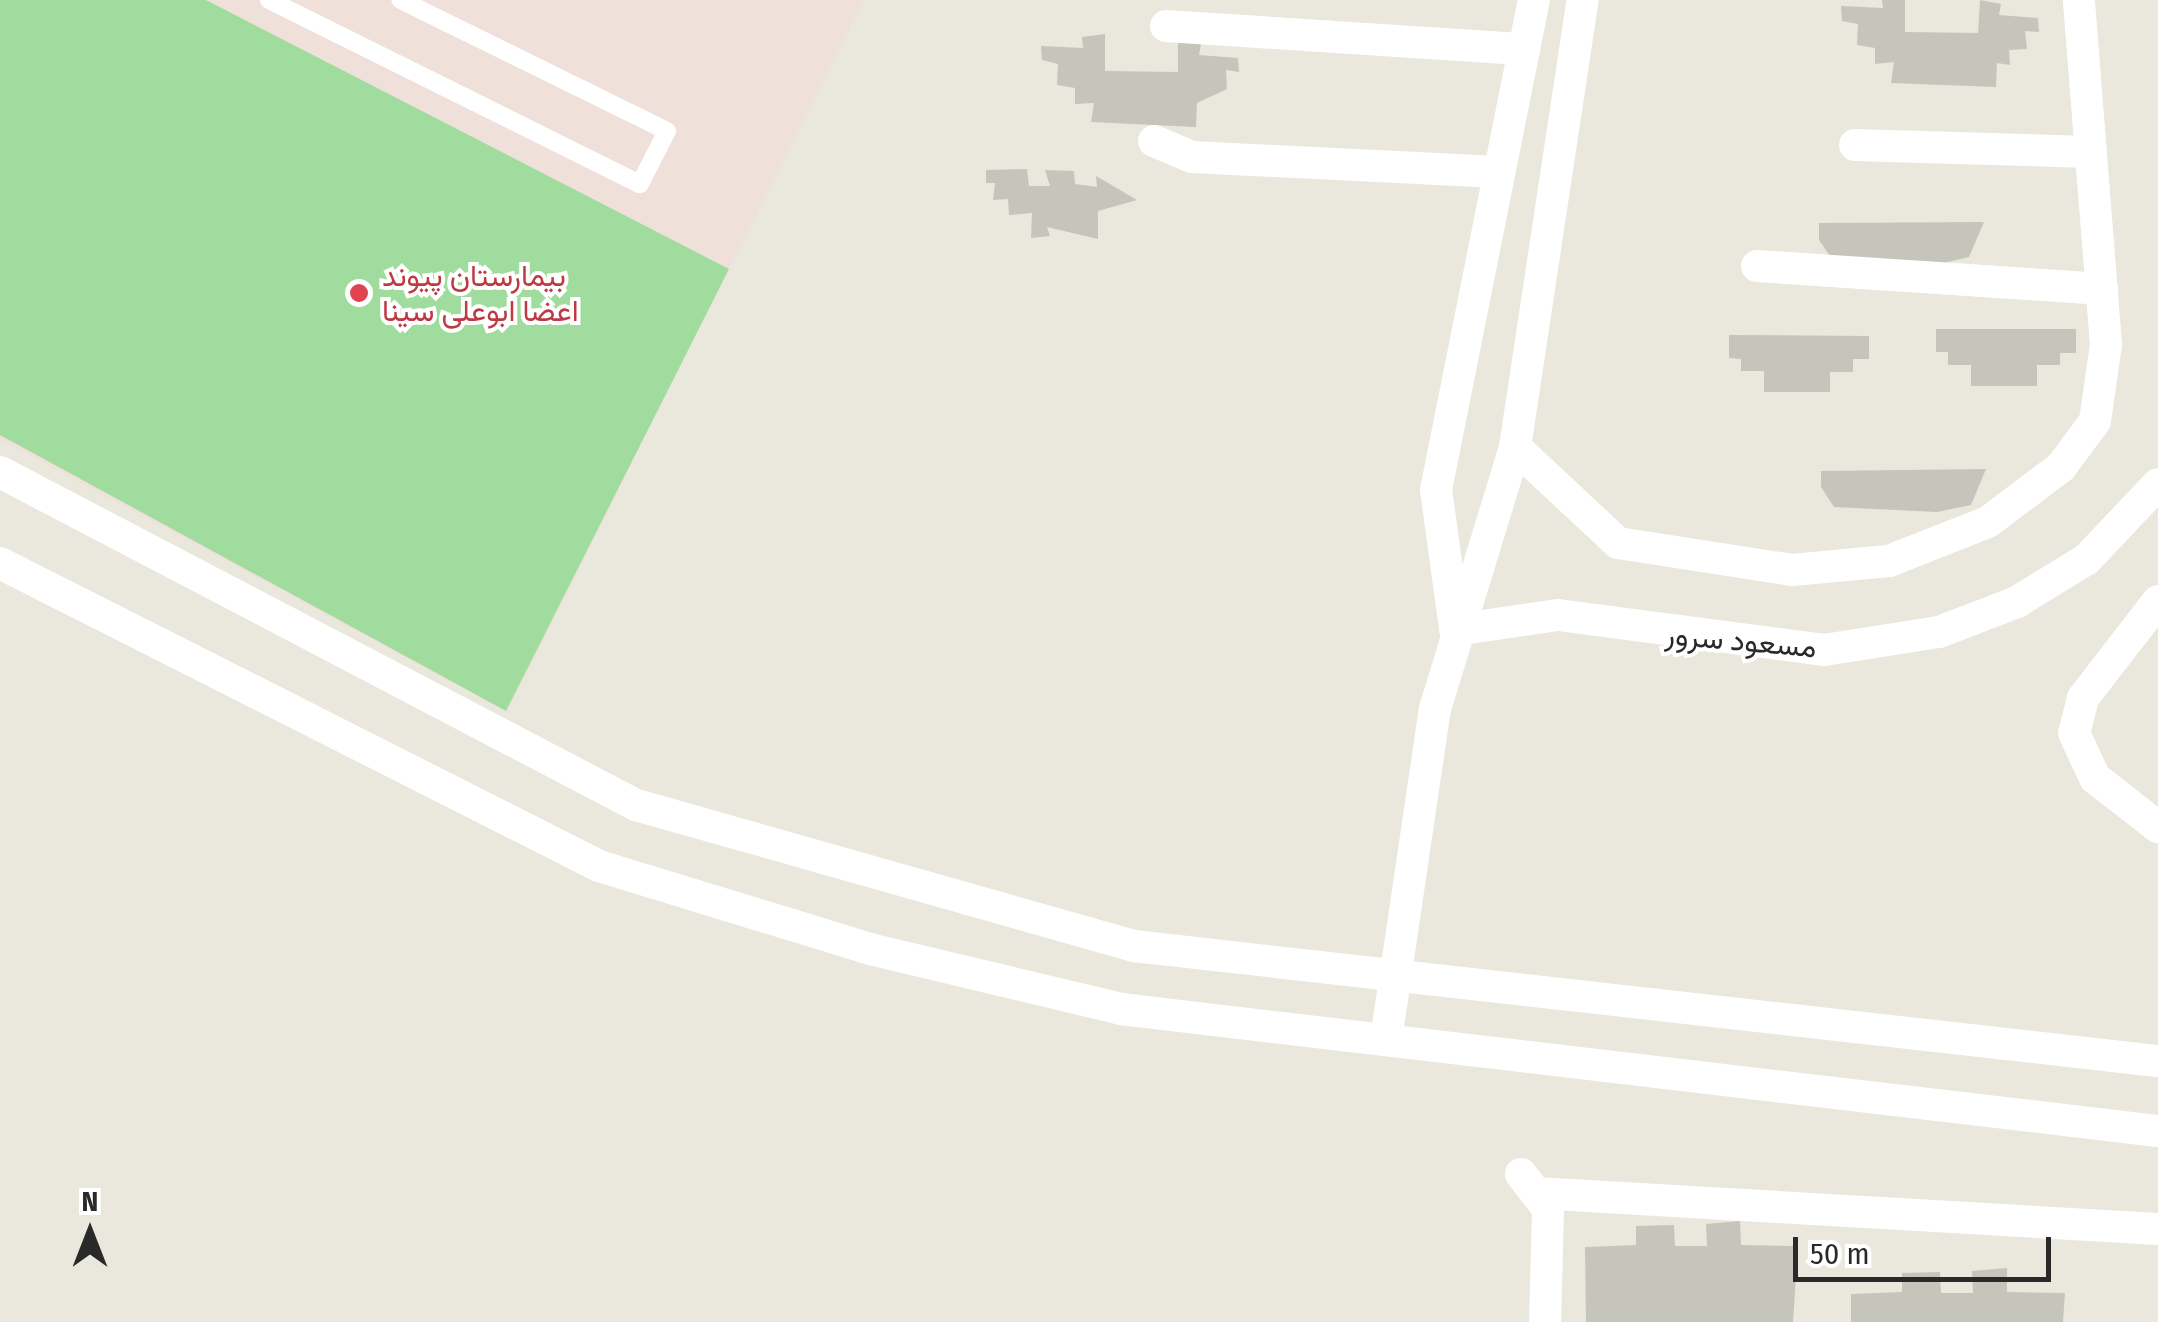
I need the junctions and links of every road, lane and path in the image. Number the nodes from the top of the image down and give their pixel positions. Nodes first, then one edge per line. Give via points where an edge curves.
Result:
1 (269, 0) edge
2 (402, 0) edge
3 (1534, 0) edge
4 (1582, 0) edge
5 (2079, 0) edge
6 (1166, 26) dead end
7 (1524, 49) junction
8 (1154, 142) dead end
9 (1855, 145) dead end
10 (2088, 152) junction
11 (1499, 172) junction
12 (1757, 266) dead end
13 (2102, 289) junction
14 (1515, 447) junction
15 (0, 472) edge
16 (2158, 484) edge
17 (0, 564) edge
18 (2158, 600) edge
19 (1455, 630) junction
20 (2158, 827) edge
21 (1396, 976) junction
22 (1386, 1040) junction
23 (2158, 1061) edge
24 (2158, 1131) edge
25 (2158, 1229) edge
26 (1544, 1322) edge

1 - 2 lane via 640,184 666,131
3 - 7 street
4 - 14 street
5 - 10 street
6 - 7 street
7 - 11 street
8 - 11 street via 1192,157
9 - 10 street
10 - 13 street
11 - 19 street via 1436,490
12 - 13 street
13 - 14 street via 2106,345 2095,421 2061,467 1988,522 1889,561 1792,570 1618,544
14 - 19 street
15 - 21 street via 636,805 1134,946
16 - 19 street, مسعود سرور via 2088,559 2017,602 1939,632 1824,650 1558,615
17 - 22 street via 598,866 662,888 1121,1009
18 - 20 street via 2084,698 2074,733 2095,778
19 - 21 street
21 - 22 street
21 - 23 street
22 - 24 street
25 - 26 street via 1528,1184 1548,1209

